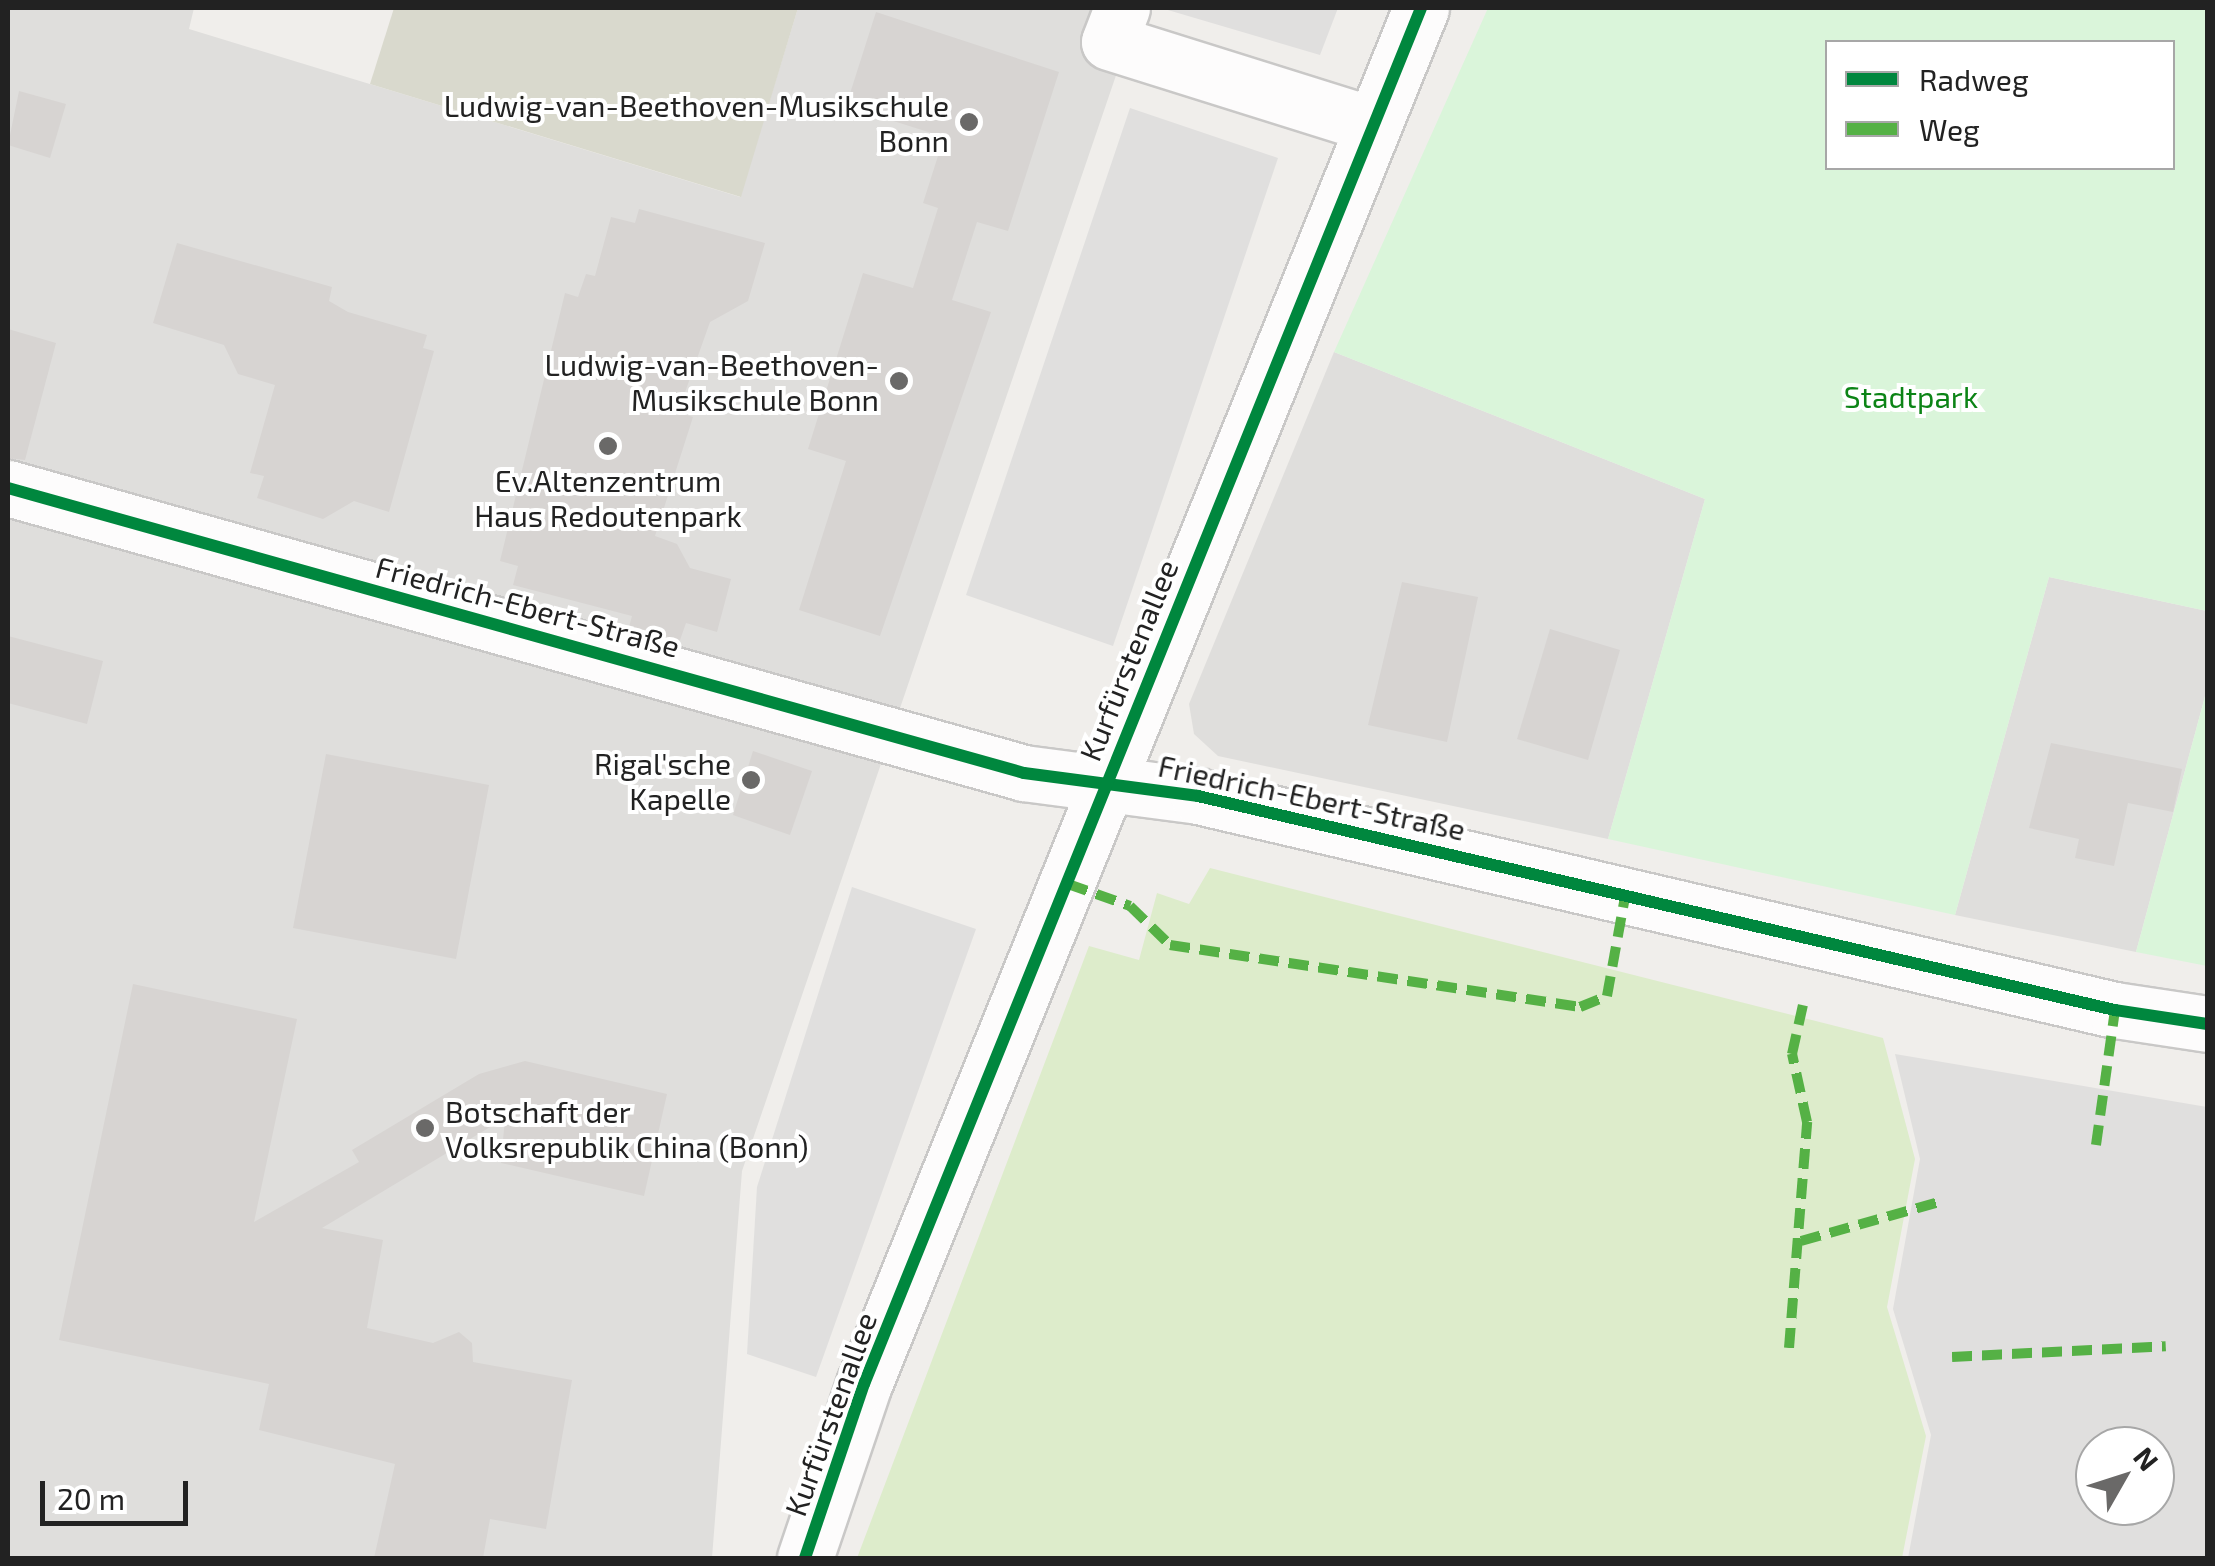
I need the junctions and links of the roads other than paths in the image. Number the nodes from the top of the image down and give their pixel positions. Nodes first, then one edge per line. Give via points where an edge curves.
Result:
1 (1122, 8) edge
2 (1421, 8) edge
3 (1371, 124) junction
4 (8, 488) edge
5 (1108, 781) junction
6 (2208, 1024) edge
7 (805, 1558) edge

1 - 3 street via 1109,42
2 - 3 street, Kurfürstenallee
3 - 5 street, Kurfürstenallee
4 - 5 street, Friedrich-Ebert-Straße via 1024,773
5 - 6 street, Friedrich-Ebert-Straße
5 - 7 street, Kurfürstenallee via 864,1384

